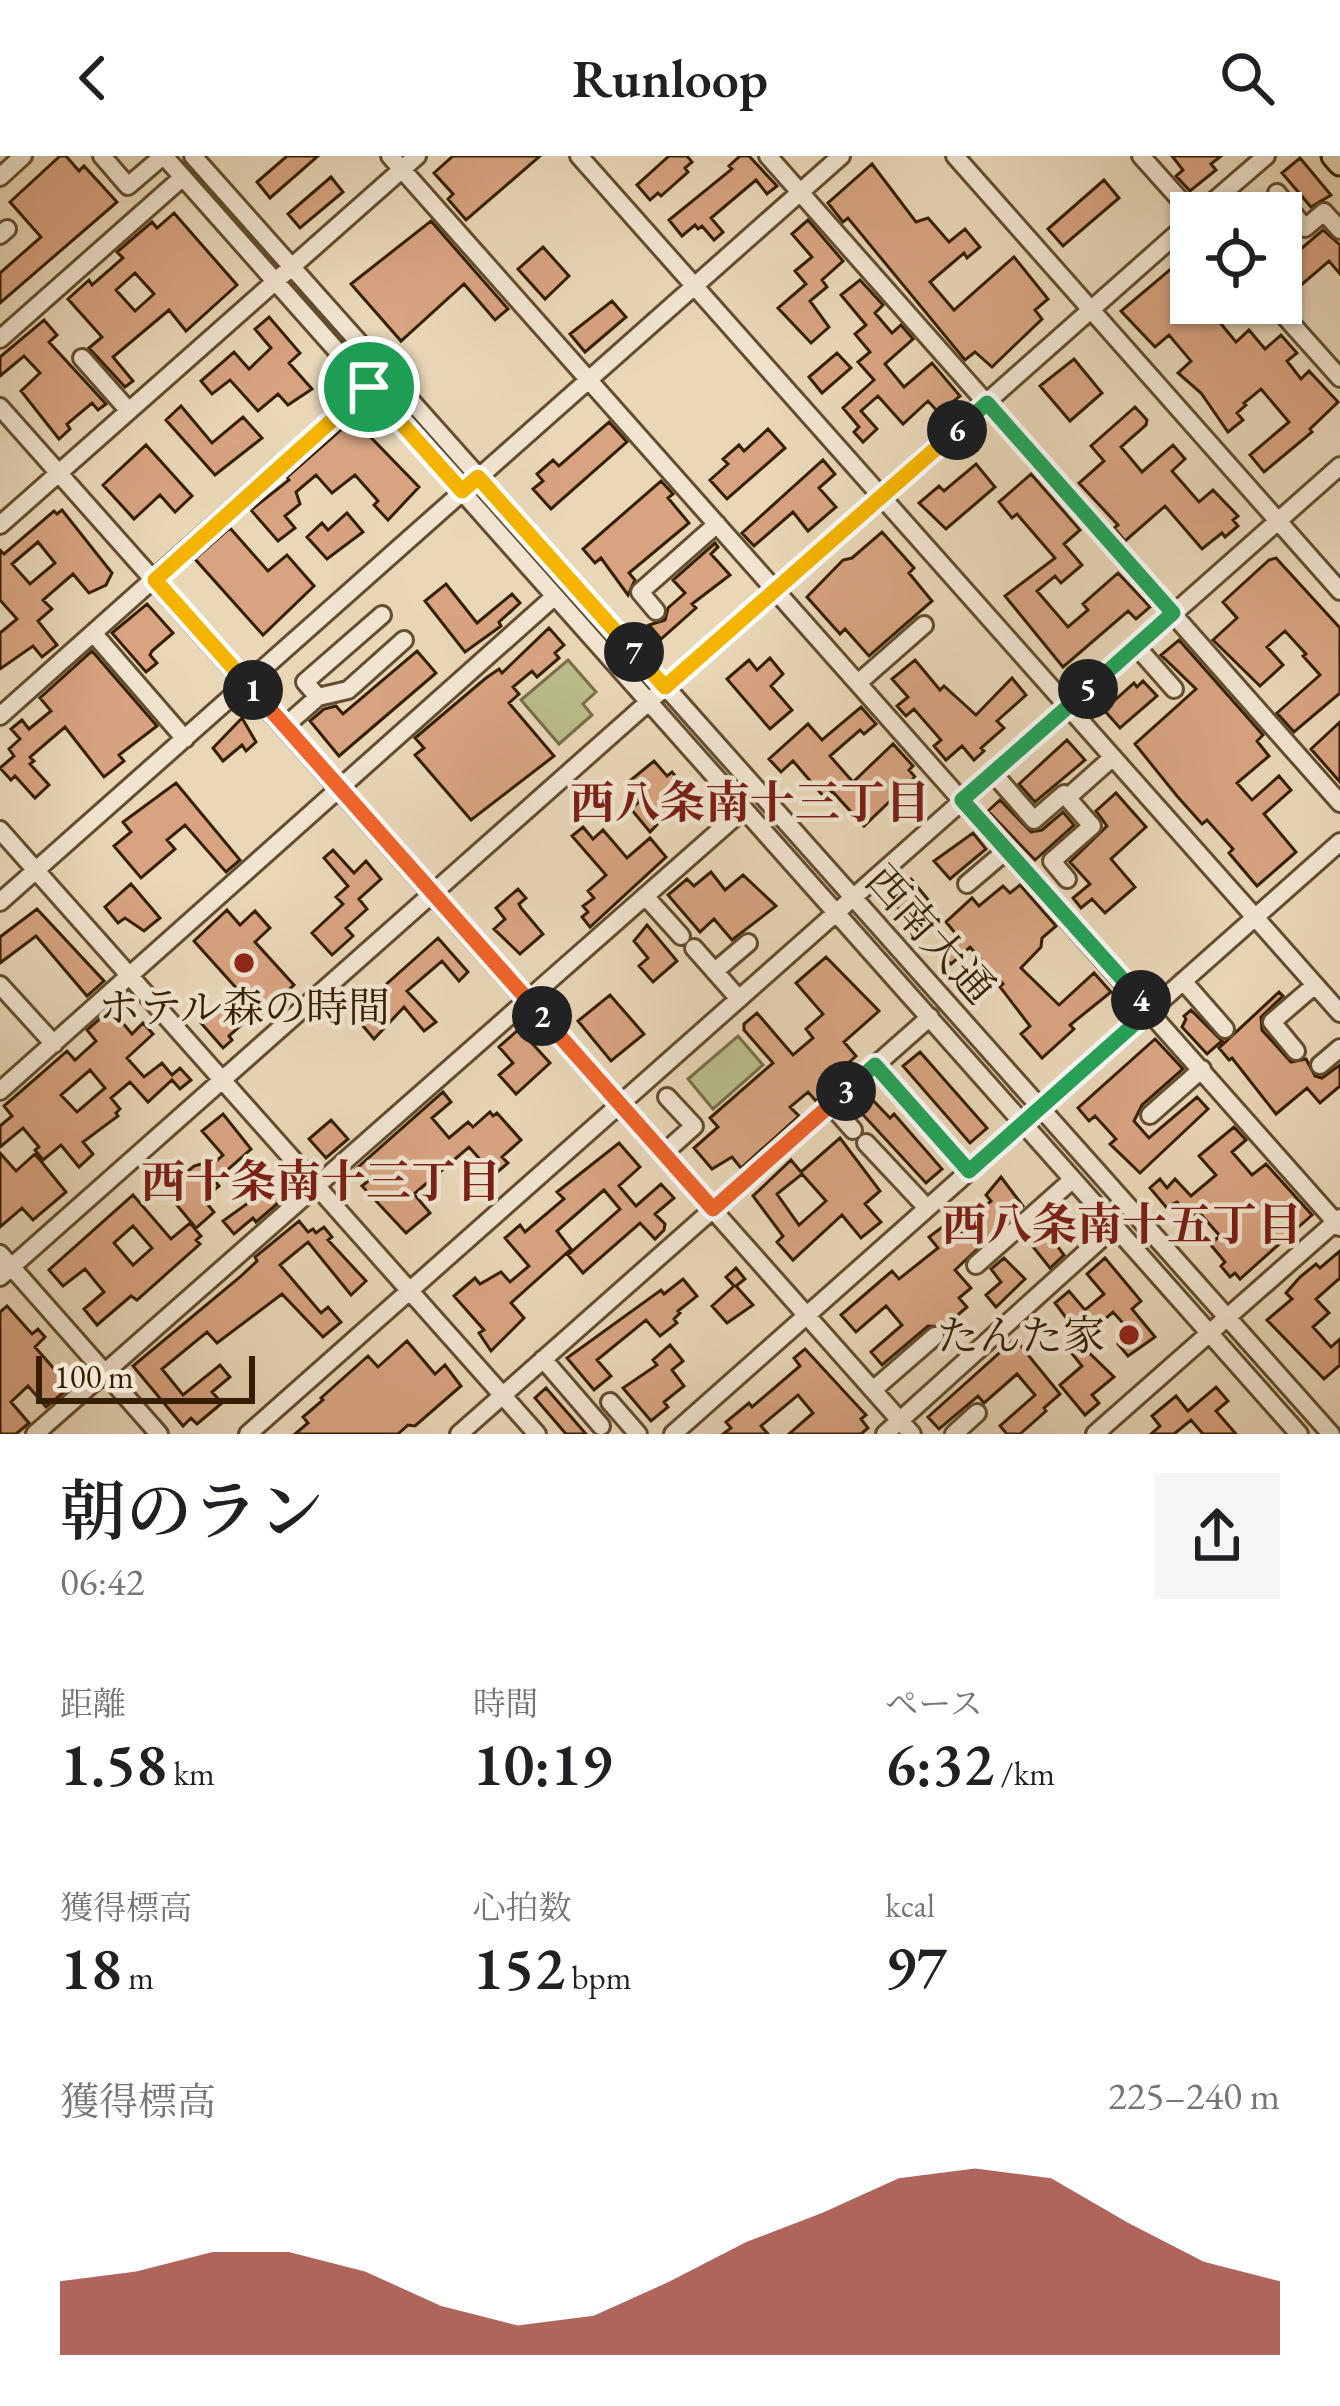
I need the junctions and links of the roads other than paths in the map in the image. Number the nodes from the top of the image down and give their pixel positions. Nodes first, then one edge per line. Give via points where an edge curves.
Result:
1 (23, 156) edge
2 (102, 156) edge
3 (163, 156) edge
4 (193, 156) edge
5 (417, 156) edge
6 (579, 156) edge
7 (768, 156) edge
8 (841, 156) edge
9 (955, 156) edge
10 (1141, 156) edge
11 (1266, 156) edge
12 (1333, 156) edge
13 (396, 163) edge
14 (1340, 164) edge
15 (0, 177) edge
16 (183, 177) junction
17 (800, 192) junction
18 (1173, 192) edge
19 (1223, 192) edge
20 (1302, 224) edge
21 (1340, 230) edge
22 (1170, 238) edge
23 (292, 267) junction
24 (275, 281) junction
25 (693, 286) junction
26 (1091, 312) junction
27 (1292, 324) edge
28 (0, 339) edge
29 (82, 358) dead end
30 (1340, 378) edge
31 (590, 380) junction
32 (369, 387) junction
33 (987, 403) junction
34 (0, 407) edge
35 (129, 411) junction
36 (1340, 466) edge
37 (59, 473) junction
38 (478, 477) junction
39 (462, 491) junction
40 (882, 496) junction
41 (1277, 522) junction
42 (717, 524) junction
43 (0, 525) edge
44 (155, 580) junction
45 (776, 590) junction
46 (1340, 592) edge
47 (555, 596) junction
48 (656, 611) dead end
49 (1173, 613) junction
50 (382, 615) dead end
51 (924, 625) dead end
52 (94, 634) junction
53 (404, 640) dead end
54 (1136, 646) junction
55 (858, 683) junction
56 (248, 684) junction
57 (665, 687) junction
58 (1174, 689) dead end
59 (318, 697) junction
60 (649, 702) junction
61 (1068, 707) junction
62 (0, 716) edge
63 (285, 726) junction
64 (185, 739) junction
65 (1113, 757) junction
66 (993, 773) junction
67 (339, 788) junction
68 (1067, 798) junction
69 (962, 800) junction
70 (1340, 803) edge
71 (744, 809) junction
72 (0, 830) edge
73 (1340, 842) edge
74 (1006, 850) junction
75 (36, 870) junction
76 (1067, 879) dead end
77 (968, 884) dead end
78 (434, 892) junction
79 (645, 896) junction
80 (852, 899) junction
81 (0, 902) edge
82 (834, 914) junction
83 (1255, 917) junction
84 (748, 943) dead end
85 (715, 971) junction
86 (131, 976) junction
87 (1183, 981) junction
88 (0, 985) edge
89 (1315, 985) junction
90 (739, 999) junction
91 (527, 1000) junction
92 (1150, 1010) junction
93 (1340, 1013) edge
94 (930, 1017) junction
95 (1225, 1029) dead end
96 (54, 1044) junction
97 (1340, 1048) edge
98 (1296, 1051) dead end
99 (875, 1065) junction
100 (1319, 1065) dead end
101 (1202, 1070) junction
102 (222, 1081) junction
103 (0, 1091) edge
104 (667, 1097) dead end
105 (620, 1104) junction
106 (831, 1105) junction
107 (1039, 1110) junction
108 (1150, 1115) dead end
109 (1022, 1125) junction
110 (664, 1153) junction
111 (969, 1171) junction
112 (1072, 1180) junction
113 (317, 1188) junction
114 (927, 1208) junction
115 (713, 1209) junction
116 (1339, 1222) edge
117 (1114, 1227) junction
118 (976, 1265) dead end
119 (4, 1266) edge
120 (410, 1292) junction
121 (807, 1315) junction
122 (1228, 1317) junction
123 (1208, 1334) junction
124 (935, 1336) dead end
125 (543, 1360) junction
126 (105, 1372) junction
127 (873, 1390) junction
128 (503, 1395) junction
129 (610, 1402) dead end
130 (977, 1413) dead end
131 (601, 1426) dead end
132 (906, 1427) edge
133 (35, 1434) edge
134 (159, 1434) edge
135 (248, 1434) edge
136 (459, 1434) edge
137 (537, 1434) edge
138 (638, 1434) edge
139 (673, 1434) edge
140 (885, 1434) edge
141 (954, 1434) edge
142 (1095, 1434) edge
143 (1299, 1434) edge
144 (1331, 1434) edge

1 - 15 street
2 - 3 street via 128,185
3 - 16 street, 西南大通
4 - 23 street, 西南大通
5 - 13 street
6 - 25 street
7 - 17 street
8 - 17 street
9 - 26 street
10 - 18 street
11 - 19 street
12 - 14 main road
13 - 23 street
13 - 31 street
16 - 24 street, 西南大通
16 - 28 street
17 - 25 street
17 - 33 street
20 - 21 street via 1324,212
22 - 26 street
23 - 24 street
23 - 38 street, 西南大通
24 - 32 street, 西南大通
24 - 35 street
25 - 31 street
25 - 40 street
26 - 33 street
26 - 41 street
27 - 30 street
29 - 35 street
31 - 38 street
31 - 42 street
32 - 39 street, 西南大通
32 - 44 street
33 - 40 street
33 - 49 street
34 - 37 street
35 - 37 street
36 - 41 street
37 - 43 street
37 - 44 street
38 - 39 street
38 - 57 street, 西南大通
39 - 47 street, 西南大通
39 - 56 street
40 - 45 street
40 - 61 street
41 - 46 street
41 - 49 street
42 - 45 street
42 - 48 street via 640,592
44 - 52 street
44 - 56 street
45 - 55 street
45 - 57 street
47 - 60 street, 西南大通
47 - 67 street
49 - 54 street
49 - 70 street
50 - 59 street via 305,682
51 - 55 street
52 - 62 street
52 - 64 street
53 - 59 street via 348,690
54 - 58 street
54 - 61 street
55 - 69 street
56 - 63 street
56 - 64 street
57 - 60 street
57 - 80 street, 西南大通
59 - 63 street
60 - 71 street, 西南大通
60 - 78 street
61 - 65 street
61 - 66 street
63 - 67 street
64 - 75 street
65 - 68 street
65 - 83 street
66 - 68 street via 1034,820
66 - 69 street
67 - 78 street
67 - 86 street
68 - 76 street via 1092,826 1052,861
69 - 74 street
69 - 80 street
71 - 79 street
71 - 82 street, 西南大通
72 - 75 street
73 - 83 street
74 - 77 street
74 - 92 street
75 - 81 street
75 - 86 street
78 - 91 street
78 - 102 street
79 - 85 street
79 - 91 street
80 - 82 street
80 - 107 street, 西南大通
82 - 90 street
82 - 94 street, 西南大通
83 - 87 street
83 - 89 street
84 - 85 street
85 - 90 street
86 - 96 street
86 - 102 street
87 - 92 street
87 - 95 street
88 - 96 street
89 - 93 street
89 - 98 street via 1272,1022
90 - 105 street
91 - 105 street
91 - 113 street
92 - 101 street
92 - 107 street
94 - 99 street
94 - 109 street, 西南大通
96 - 103 street
97 - 100 street
99 - 106 street
99 - 111 street
101 - 108 street
101 - 116 street
102 - 113 street
102 - 119 street
104 - 110 street via 694,1126
105 - 110 street
105 - 120 street
106 - 114 street
106 - 115 street
107 - 109 street
107 - 122 street, 西南大通
109 - 111 street
109 - 112 street, 西南大通
110 - 115 street
111 - 114 street
112 - 117 street, 西南大通
112 - 118 street
113 - 120 street
113 - 126 street
114 - 121 street
115 - 121 street
115 - 125 street
116 - 122 street
117 - 123 street, 西南大通
117 - 132 street
119 - 126 street
120 - 128 street
120 - 135 street
121 - 127 street
121 - 139 street
122 - 123 street
122 - 144 street, 西南大通
123 - 142 street
123 - 143 street, 西南大通
124 - 127 street
125 - 128 street
125 - 131 street
126 - 133 street
126 - 134 street
127 - 132 street
128 - 136 street
128 - 137 street
129 - 138 street
130 - 141 street
132 - 140 street

